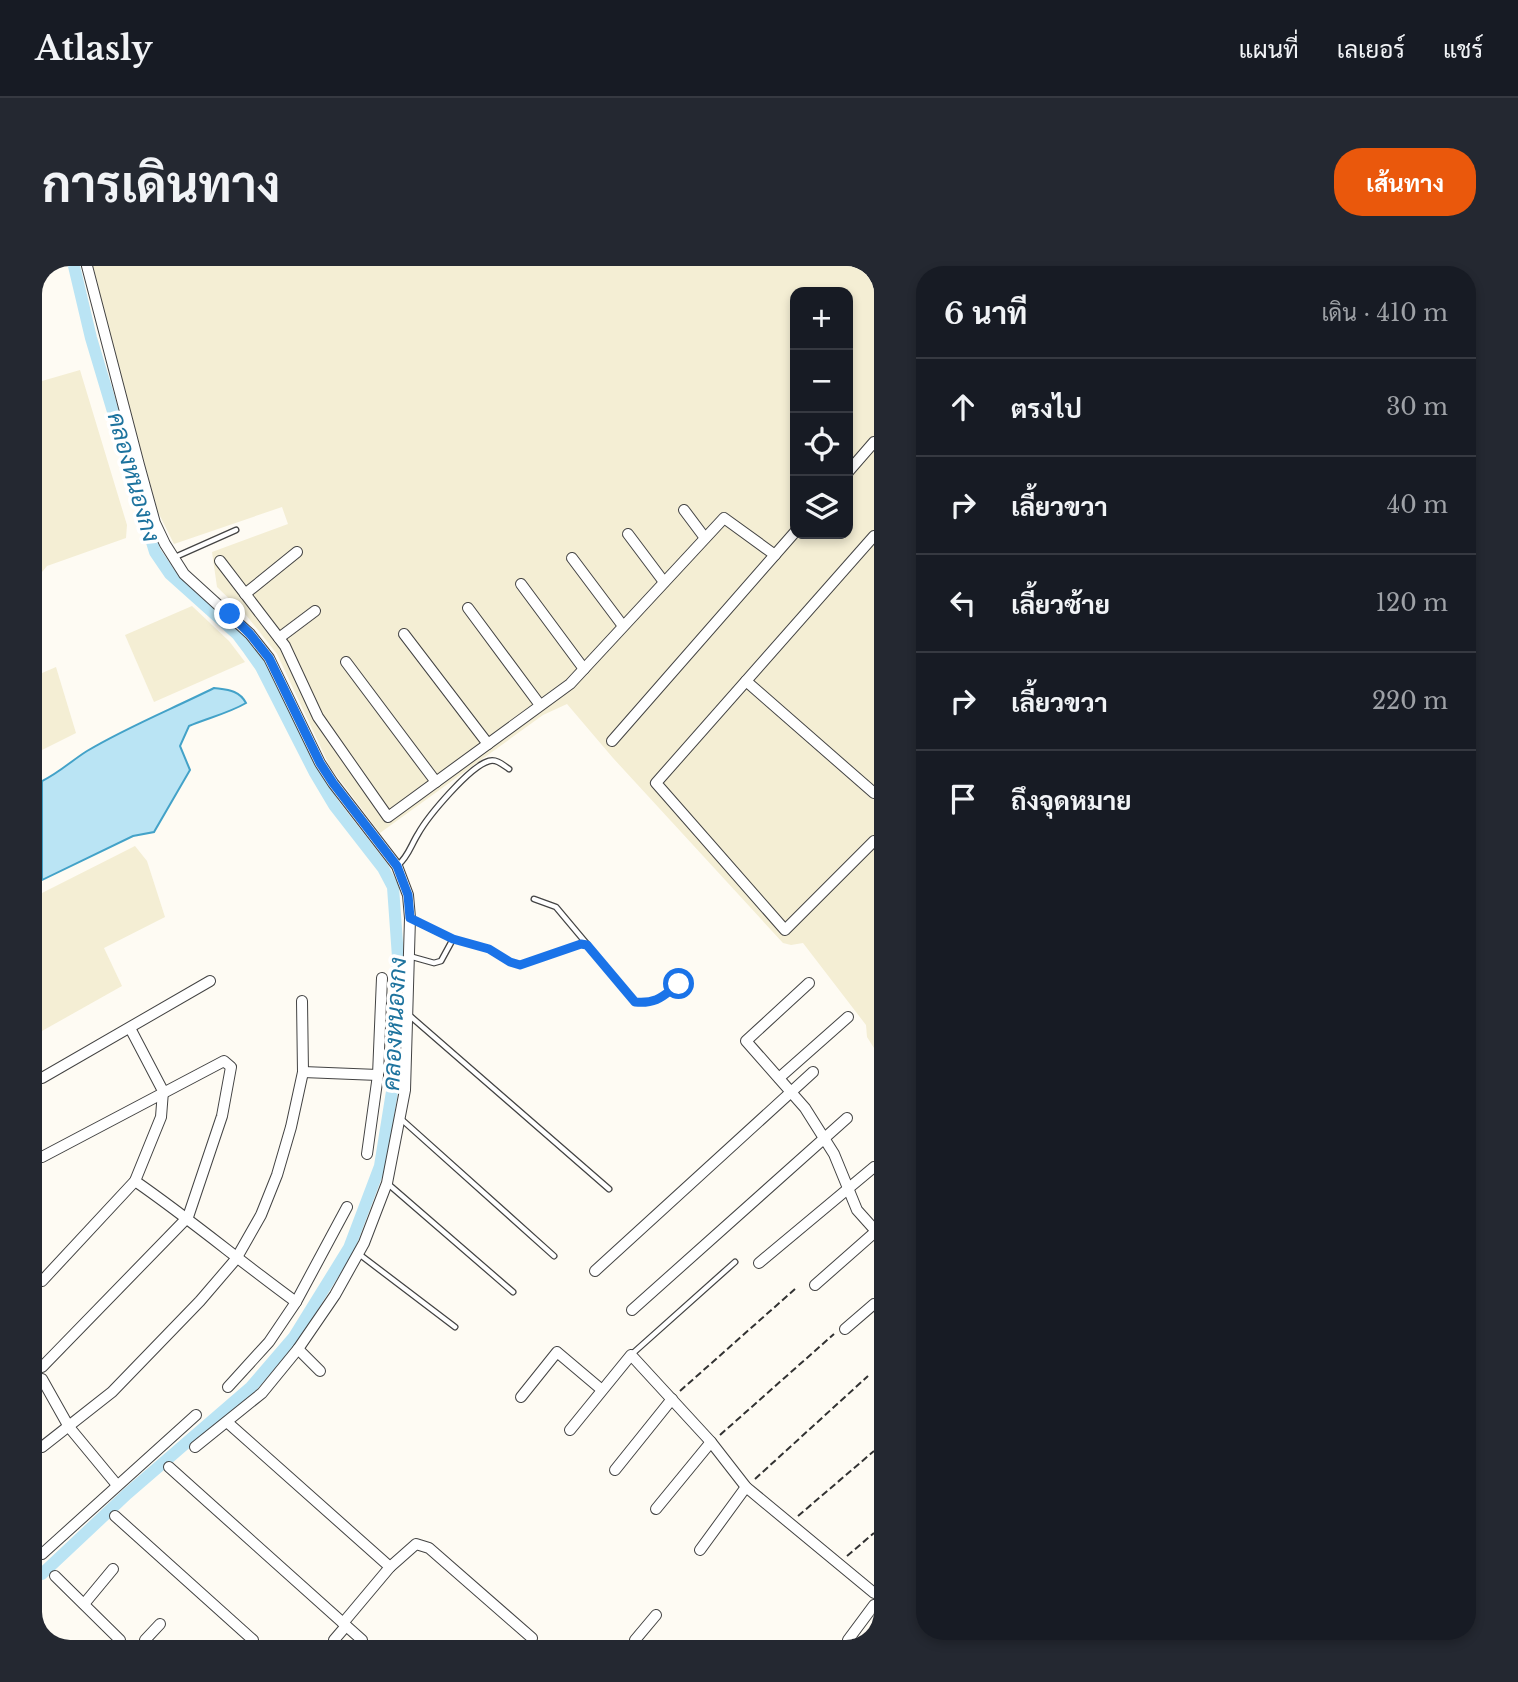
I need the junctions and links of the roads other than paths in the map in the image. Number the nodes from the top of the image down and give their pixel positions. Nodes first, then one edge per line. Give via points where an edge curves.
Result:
1 (87, 266) edge
2 (874, 442) edge
3 (853, 466) edge
4 (684, 510) dead end
5 (236, 530) dead end
6 (628, 534) dead end
7 (874, 536) edge
8 (705, 538) junction
9 (790, 538) edge
10 (297, 552) dead end
11 (775, 555) junction
12 (572, 558) dead end
13 (173, 559) junction
14 (220, 561) dead end
15 (664, 582) junction
16 (521, 584) dead end
17 (245, 594) junction
18 (468, 608) dead end
19 (315, 611) dead end
20 (623, 626) junction
21 (404, 634) dead end
22 (279, 638) junction
23 (346, 662) dead end
24 (583, 669) junction
25 (746, 681) junction
26 (540, 705) junction
27 (612, 741) dead end
28 (488, 744) junction
29 (509, 769) dead end
30 (436, 782) junction
31 (874, 793) edge
32 (874, 841) edge
33 (397, 866) junction
34 (534, 899) dead end
35 (410, 918) junction
36 (453, 939) junction
37 (587, 945) junction
38 (408, 956) junction
39 (382, 978) dead end
40 (210, 981) dead end
41 (808, 983) dead end
42 (679, 984) dead end
43 (302, 1001) dead end
44 (408, 1015) junction
45 (848, 1017) dead end
46 (130, 1028) junction
47 (303, 1072) junction
48 (813, 1072) dead end
49 (378, 1075) junction
50 (42, 1078) edge
51 (779, 1078) junction
52 (163, 1091) junction
53 (792, 1092) junction
54 (400, 1118) junction
55 (847, 1118) dead end
56 (825, 1139) junction
57 (367, 1153) dead end
58 (42, 1157) edge
59 (874, 1167) edge
60 (135, 1181) junction
61 (387, 1183) junction
62 (609, 1189) dead end
63 (848, 1189) junction
64 (347, 1207) dead end
65 (188, 1217) junction
66 (874, 1231) edge
67 (358, 1254) junction
68 (554, 1256) dead end
69 (236, 1259) junction
70 (735, 1262) dead end
71 (759, 1263) dead end
72 (595, 1271) dead end
73 (42, 1281) edge
74 (815, 1285) dead end
75 (513, 1292) dead end
76 (296, 1302) junction
77 (874, 1304) edge
78 (632, 1310) dead end
79 (455, 1327) dead end
80 (845, 1329) dead end
81 (299, 1349) junction
82 (631, 1355) junction
83 (42, 1367) edge
84 (320, 1371) dead end
85 (42, 1379) edge
86 (228, 1387) dead end
87 (603, 1390) junction
88 (521, 1397) dead end
89 (671, 1399) junction
90 (196, 1415) dead end
91 (227, 1422) junction
92 (69, 1427) junction
93 (570, 1430) dead end
94 (711, 1442) junction
95 (42, 1447) edge
96 (195, 1447) dead end
97 (169, 1467) dead end
98 (615, 1471) dead end
99 (117, 1485) junction
100 (746, 1487) junction
101 (656, 1509) dead end
102 (116, 1516) dead end
103 (700, 1550) dead end
104 (42, 1554) edge
105 (390, 1567) junction
106 (113, 1569) dead end
107 (55, 1576) dead end
108 (874, 1593) edge
109 (84, 1604) junction
110 (874, 1605) edge
111 (656, 1615) dead end
112 (160, 1624) dead end
113 (344, 1624) junction
114 (42, 1634) edge
115 (532, 1638) dead end
116 (46, 1640) edge
117 (120, 1640) edge
118 (145, 1640) edge
119 (253, 1640) edge
120 (334, 1640) edge
121 (362, 1640) edge
122 (635, 1640) edge
123 (848, 1640) edge

1 - 13 street via 155,523
2 - 3 street
4 - 8 street
5 - 13 lane
6 - 15 street
7 - 25 street
8 - 11 street via 724,518
8 - 15 street
9 - 11 street
10 - 17 street
11 - 27 street
12 - 20 street
13 - 33 street via 269,658 320,763
14 - 17 street
15 - 20 street
16 - 24 street
17 - 22 street
18 - 26 street
19 - 22 street
20 - 24 street
21 - 28 street
22 - 30 street via 318,718 388,817
23 - 30 street
24 - 26 street
25 - 31 street
25 - 32 street via 656,783 785,930
26 - 28 street
28 - 30 street
29 - 33 lane via 489,761 454,788
33 - 35 street via 408,895
34 - 37 lane via 556,907
35 - 36 lane
35 - 38 street
36 - 37 lane via 475,943 520,965
36 - 38 lane via 441,961
37 - 42 lane via 635,1002 659,1000
38 - 44 street
39 - 49 street
40 - 46 street
41 - 51 street via 746,1041
43 - 47 street
44 - 54 street
44 - 62 lane
45 - 51 street
46 - 50 street
46 - 52 street
47 - 49 street
47 - 69 street via 277,1175
48 - 53 street
49 - 57 street
51 - 53 street
52 - 58 street
52 - 60 street via 161,1117
52 - 65 street via 224,1061 232,1067 222,1116
53 - 56 street
53 - 72 street
54 - 61 street
54 - 68 lane
55 - 56 street
56 - 63 street
56 - 78 street
59 - 63 street
60 - 65 street
60 - 73 street
61 - 67 street
61 - 75 lane
63 - 66 street
63 - 71 street
64 - 76 street
65 - 69 street
65 - 83 street
66 - 74 street
67 - 79 lane
67 - 81 street
69 - 76 street
69 - 92 street via 112,1392
70 - 82 lane
76 - 86 street via 269,1342
77 - 80 street
81 - 84 street
81 - 91 street via 262,1393
82 - 87 street
82 - 89 street
85 - 92 street
87 - 88 street via 556,1352
87 - 93 street
89 - 94 street
89 - 98 street
90 - 99 street
91 - 96 street
91 - 105 street
92 - 95 street
92 - 99 street
94 - 100 street
94 - 101 street
97 - 113 street
99 - 104 street
100 - 103 street
100 - 108 street
102 - 119 street
105 - 113 street
105 - 115 street via 416,1544 429,1548
106 - 109 street
107 - 109 street
109 - 117 street
110 - 123 street
111 - 122 street
112 - 118 street
113 - 120 street
113 - 121 street
114 - 116 street

